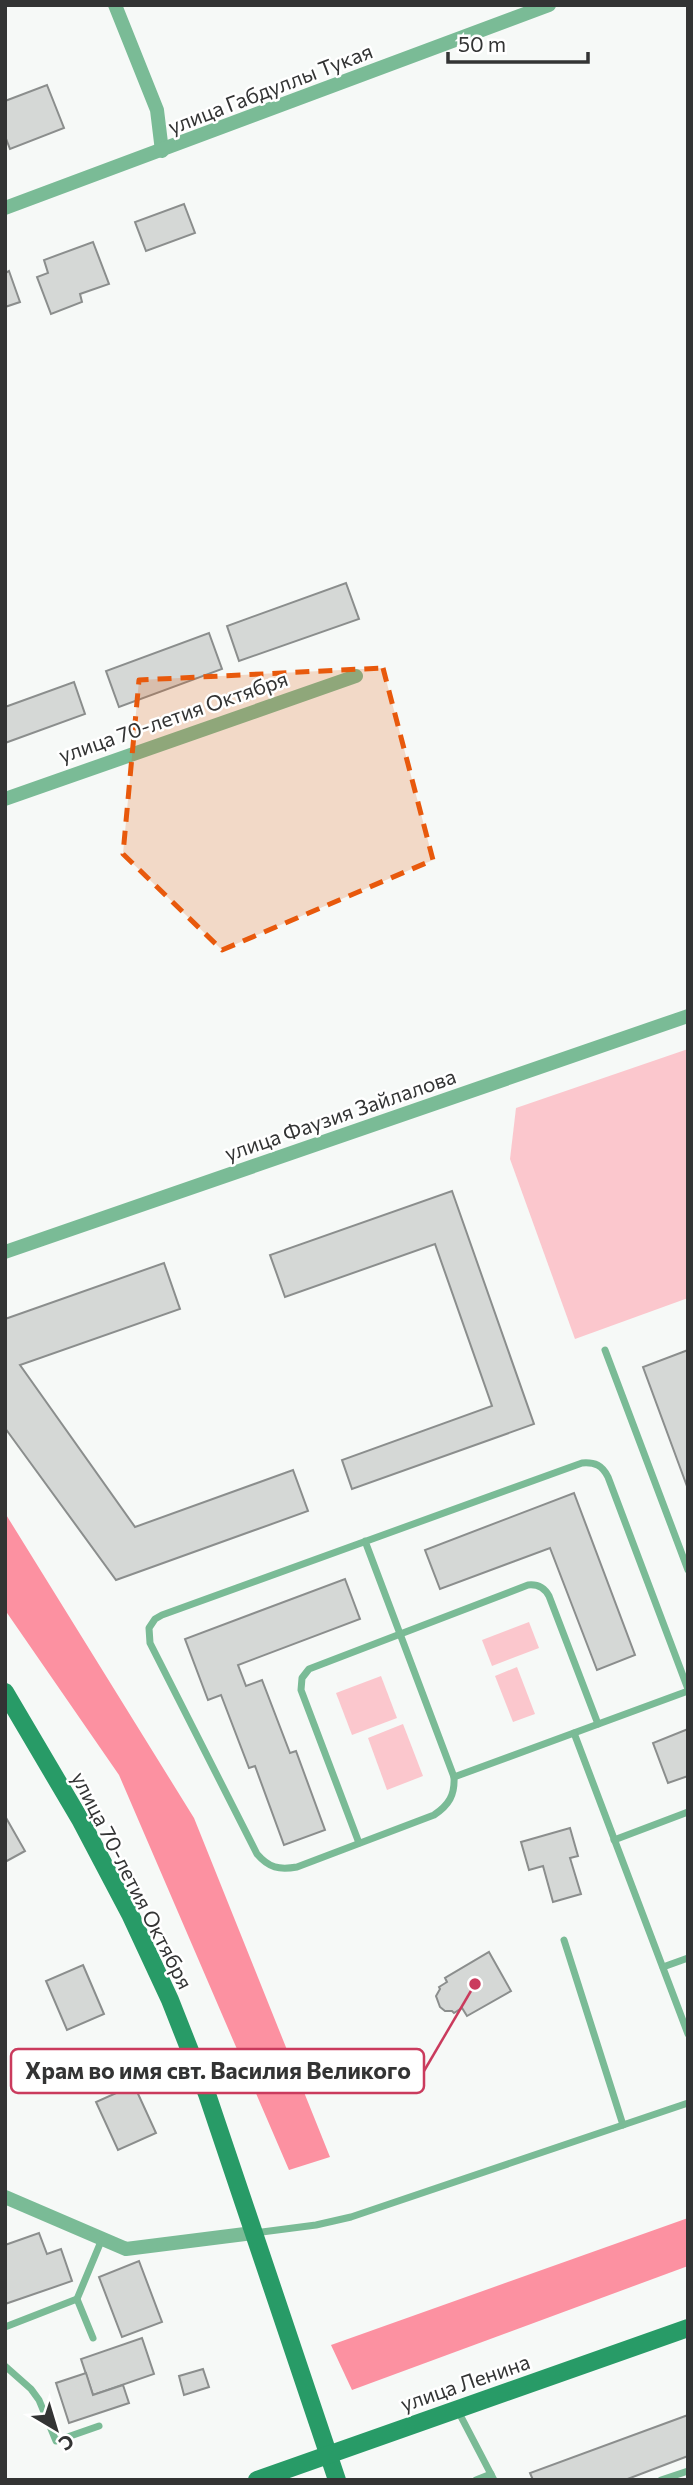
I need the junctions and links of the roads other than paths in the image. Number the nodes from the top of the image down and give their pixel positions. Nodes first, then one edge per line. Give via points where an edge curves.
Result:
1 (115, 5) edge
2 (549, 5) edge
3 (162, 151) junction
4 (5, 208) edge
5 (356, 676) dead end
6 (5, 799) edge
7 (688, 1016) edge
8 (5, 1252) edge
9 (605, 1350) dead end
10 (365, 1541) junction
11 (688, 1570) edge
12 (400, 1634) junction
13 (688, 1690) edge
14 (5, 1692) edge
15 (598, 1724) junction
16 (574, 1733) junction
17 (454, 1777) junction
18 (688, 1812) edge
19 (614, 1840) junction
20 (359, 1843) junction
21 (564, 1940) dead end
22 (688, 1958) edge
23 (663, 1968) junction
24 (688, 2034) edge
25 (688, 2103) edge
26 (622, 2125) junction
27 (5, 2197) edge
28 (253, 2234) junction
29 (102, 2239) junction
30 (77, 2299) junction
31 (5, 2327) edge
32 (688, 2328) edge
33 (93, 2337) dead end
34 (5, 2366) edge
35 (457, 2408) junction
36 (99, 2426) dead end
37 (328, 2454) junction
38 (688, 2471) edge
39 (492, 2477) edge
40 (257, 2480) edge
41 (337, 2480) edge
42 (476, 2480) edge
43 (661, 2480) edge

1 - 3 street via 157,110
2 - 3 street, улица Габдуллы Тукая
3 - 4 street, улица Габдуллы Тукая
5 - 6 street, улица 70-летия Октября
7 - 8 street, улица Фаузия Зайлалова
9 - 11 lane
10 - 12 lane
10 - 13 lane via 582,1463 595,1463 608,1477
10 - 20 lane via 162,1615 152,1623 148,1635 264,1862 283,1869 296,1867
12 - 15 lane via 528,1585 539,1586 548,1596
12 - 17 lane
12 - 20 lane via 309,1670 300,1685
13 - 15 lane
14 - 28 main road, улица 70-летия Октября via 130,1913 207,2094
15 - 16 lane
16 - 17 lane
16 - 19 lane
17 - 20 lane via 452,1798 434,1815
18 - 19 lane
19 - 23 lane
21 - 26 lane
22 - 23 lane
23 - 24 lane
25 - 26 lane
26 - 28 lane via 351,2217
27 - 29 street
28 - 29 street via 126,2249
28 - 37 main road, улица 70-летия Октября
29 - 30 lane
30 - 31 lane
30 - 33 lane
32 - 35 main road, улица Ленина
34 - 36 lane via 39,2400 55,2441
35 - 37 main road, улица Ленина
35 - 39 lane
37 - 40 main road, улица Ленина
37 - 41 main road, улица 70-летия Октября
38 - 43 lane
39 - 42 lane

